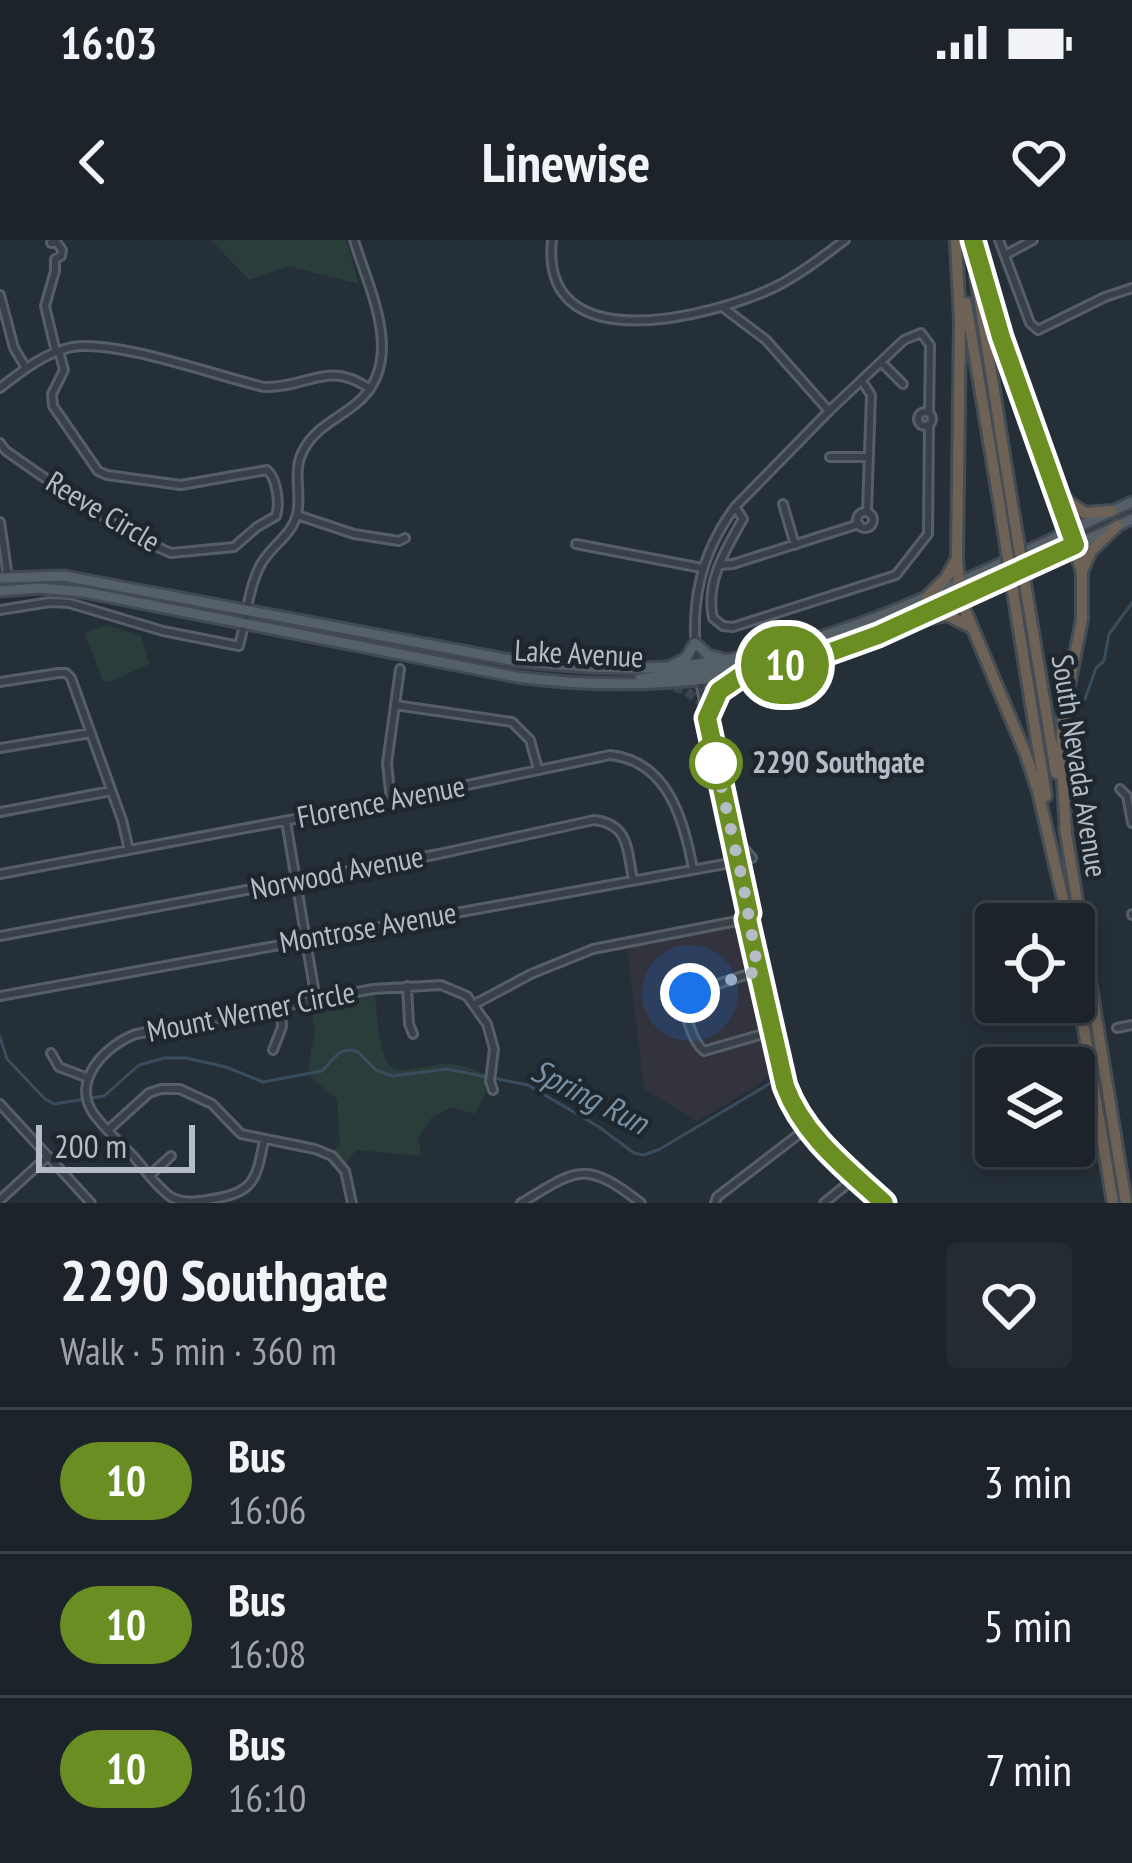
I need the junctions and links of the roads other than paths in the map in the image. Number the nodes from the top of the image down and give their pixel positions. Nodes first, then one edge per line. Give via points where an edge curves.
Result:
1 (354, 240) edge
2 (552, 240) edge
3 (845, 240) edge
4 (972, 240) edge
5 (1000, 240) edge
6 (1033, 240) edge
7 (955, 241) edge
8 (57, 242) edge
9 (1005, 255) junction
10 (1132, 288) edge
11 (0, 295) edge
12 (724, 307) junction
13 (58, 351) junction
14 (881, 362) junction
15 (24, 364) junction
16 (862, 381) junction
17 (903, 384) dead end
18 (0, 388) edge
19 (370, 389) junction
20 (829, 411) junction
21 (0, 443) edge
22 (830, 457) dead end
23 (869, 457) junction
24 (1059, 495) junction
25 (928, 496) junction
26 (917, 497) dead end
27 (1132, 502) edge
28 (783, 504) dead end
29 (1006, 506) junction
30 (735, 507) junction
31 (1111, 511) junction
32 (297, 515) junction
33 (1132, 519) edge
34 (0, 522) edge
35 (1117, 526) junction
36 (1071, 531) junction
37 (405, 538) dead end
38 (576, 544) dead end
39 (794, 545) junction
40 (1075, 545) junction
41 (957, 559) junction
42 (719, 565) junction
43 (702, 568) junction
44 (1082, 573) junction
45 (846, 577) dead end
46 (4, 578) edge
47 (958, 583) junction
48 (850, 590) junction
49 (0, 591) edge
50 (927, 596) junction
51 (960, 598) junction
52 (775, 603) dead end
53 (0, 610) edge
54 (248, 610) junction
55 (778, 613) junction
56 (912, 621) junction
57 (1024, 621) junction
58 (245, 623) junction
59 (973, 628) junction
60 (695, 643) junction
61 (797, 644) junction
62 (733, 658) junction
63 (668, 667) junction
64 (400, 669) dead end
65 (699, 672) junction
66 (745, 673) junction
67 (0, 682) edge
68 (395, 705) junction
69 (707, 718) junction
70 (91, 733) junction
71 (0, 748) edge
72 (538, 769) junction
73 (1120, 789) dead end
74 (111, 791) junction
75 (391, 801) junction
76 (727, 811) junction
77 (0, 812) edge
78 (286, 821) junction
79 (1132, 823) edge
80 (1066, 832) junction
81 (128, 850) junction
82 (752, 858) dead end
83 (736, 862) junction
84 (693, 869) junction
85 (0, 874) edge
86 (633, 880) junction
87 (296, 881) junction
88 (1064, 903) edge
89 (1064, 903) edge
90 (747, 919) junction
91 (0, 935) edge
92 (306, 940) junction
93 (758, 971) junction
94 (407, 986) junction
95 (0, 996) edge
96 (316, 1000) junction
97 (475, 1004) junction
98 (281, 1007) junction
99 (1083, 1023) edge
100 (1132, 1025) edge
101 (1117, 1028) dead end
102 (772, 1031) junction
103 (413, 1034) dead end
104 (272, 1050) dead end
105 (51, 1053) dead end
106 (88, 1078) junction
107 (491, 1081) dead end
108 (0, 1104) edge
109 (4, 1115) edge
110 (807, 1128) junction
111 (108, 1130) junction
112 (264, 1139) junction
113 (48, 1156) junction
114 (171, 1156) dead end
115 (150, 1175) junction
116 (856, 1177) junction
117 (0, 1200) edge
118 (178, 1202) edge
119 (90, 1203) edge
120 (352, 1203) edge
121 (520, 1203) edge
122 (640, 1203) edge
123 (715, 1203) edge
124 (824, 1203) edge
125 (884, 1203) edge
126 (1113, 1203) edge
127 (1126, 1203) edge

1 - 19 street via 383,339
2 - 12 street via 557,286 594,314 657,320
3 - 12 street via 787,281
4 - 24 highway
4 - 29 highway
5 - 9 street
6 - 9 street
7 - 29 highway
7 - 41 highway
8 - 13 street via 62,253 45,306
9 - 10 street via 1038,330
11 - 15 street via 10,344
12 - 20 street via 766,340
13 - 15 street
13 - 19 street via 106,348 264,387 343,374
13 - 21 street, Reeve Circle via 64,374 51,401 98,471 182,484 264,469 273,476 276,515 235,547 172,553 111,522
14 - 16 street
14 - 17 street
14 - 25 street via 922,333 930,345 929,413 919,419 929,424
15 - 18 street
16 - 20 street
16 - 23 street via 871,395
19 - 32 street via 305,446
20 - 30 street
22 - 23 street
23 - 39 street via 867,512 859,524
24 - 31 highway via 1085,513
24 - 36 highway
25 - 26 street
25 - 48 street via 928,534 896,575
27 - 31 main road, Lake Avenue
28 - 39 street
29 - 57 highway, bridge
30 - 42 street via 742,519
30 - 43 street
31 - 36 main road, Lake Avenue
32 - 37 street
32 - 54 street via 261,563
33 - 35 main road, Lake Avenue
34 - 46 street
35 - 40 main road, Lake Avenue
35 - 44 highway
36 - 40 highway
36 - 47 main road, Lake Avenue
38 - 43 street
39 - 42 street
40 - 44 highway
40 - 51 main road, Lake Avenue
41 - 47 highway
41 - 50 highway
42 - 55 street via 710,607 715,622 734,627
43 - 60 street
44 - 80 highway via 1082,619 1063,717
45 - 48 street
46 - 54 main road, Lake Avenue via 64,576
47 - 50 main road, Lake Avenue
47 - 51 highway
48 - 55 street
49 - 58 main road, Lake Avenue via 61,589
50 - 61 main road, Lake Avenue
51 - 56 main road, Lake Avenue
51 - 59 highway
52 - 55 street
53 - 58 street via 69,603 239,646
54 - 58 street
54 - 63 main road, Lake Avenue via 516,662
56 - 59 highway via 947,615
56 - 66 main road, Lake Avenue via 817,657
57 - 80 highway, South Nevada Avenue
57 - 88 highway, South Nevada Avenue
58 - 65 main road, Lake Avenue via 548,681 624,683
59 - 89 highway via 1032,772
60 - 62 main road via 714,657
60 - 63 main road
60 - 65 street
61 - 62 main road, Lake Avenue
61 - 65 main road via 755,663
62 - 65 main road, Lake Avenue
63 - 65 main road, Lake Avenue
64 - 68 street
65 - 66 main road, Lake Avenue
65 - 69 street
66 - 69 main road via 719,691
67 - 70 street via 66,674
68 - 72 street via 512,722 530,740
68 - 75 street
69 - 76 street
70 - 71 street
70 - 74 street
72 - 75 street, Florence Avenue
72 - 84 street, Florence Avenue via 603,755 644,765 673,801
73 - 79 street
74 - 77 street
74 - 81 street
75 - 78 street, Florence Avenue
76 - 82 street
76 - 83 street
78 - 81 street, Florence Avenue
78 - 87 street
80 - 127 highway, South Nevada Avenue
81 - 85 street, Florence Avenue
83 - 84 street, Montrose Avenue
83 - 90 street
84 - 86 street, Montrose Avenue
86 - 87 street, Norwood Avenue via 621,832 594,820
86 - 92 street, Montrose Avenue
87 - 91 street, Norwood Avenue
87 - 92 street
90 - 93 street
90 - 97 street via 593,949
92 - 95 street, Montrose Avenue
92 - 96 street
93 - 102 street
93 - 102 street via 690,993 684,1006 704,1051
94 - 96 street, Mount Werner Circle
94 - 97 street, Mount Werner Circle via 451,983
94 - 103 street
96 - 98 street, Mount Werner Circle
97 - 107 street via 493,1041
98 - 104 street
98 - 106 street, Mount Werner Circle via 111,1042
99 - 126 highway
100 - 101 street
102 - 110 street via 785,1086
105 - 106 street via 63,1070
106 - 111 street via 87,1099
108 - 109 street
109 - 113 street
110 - 116 street
110 - 123 street
111 - 112 street via 161,1089 224,1107 236,1131
111 - 115 street
112 - 118 street via 250,1188
112 - 120 street via 332,1156
113 - 117 street
113 - 119 street
114 - 115 street
115 - 118 street
116 - 124 street
116 - 125 street
121 - 122 street via 583,1172 605,1177

